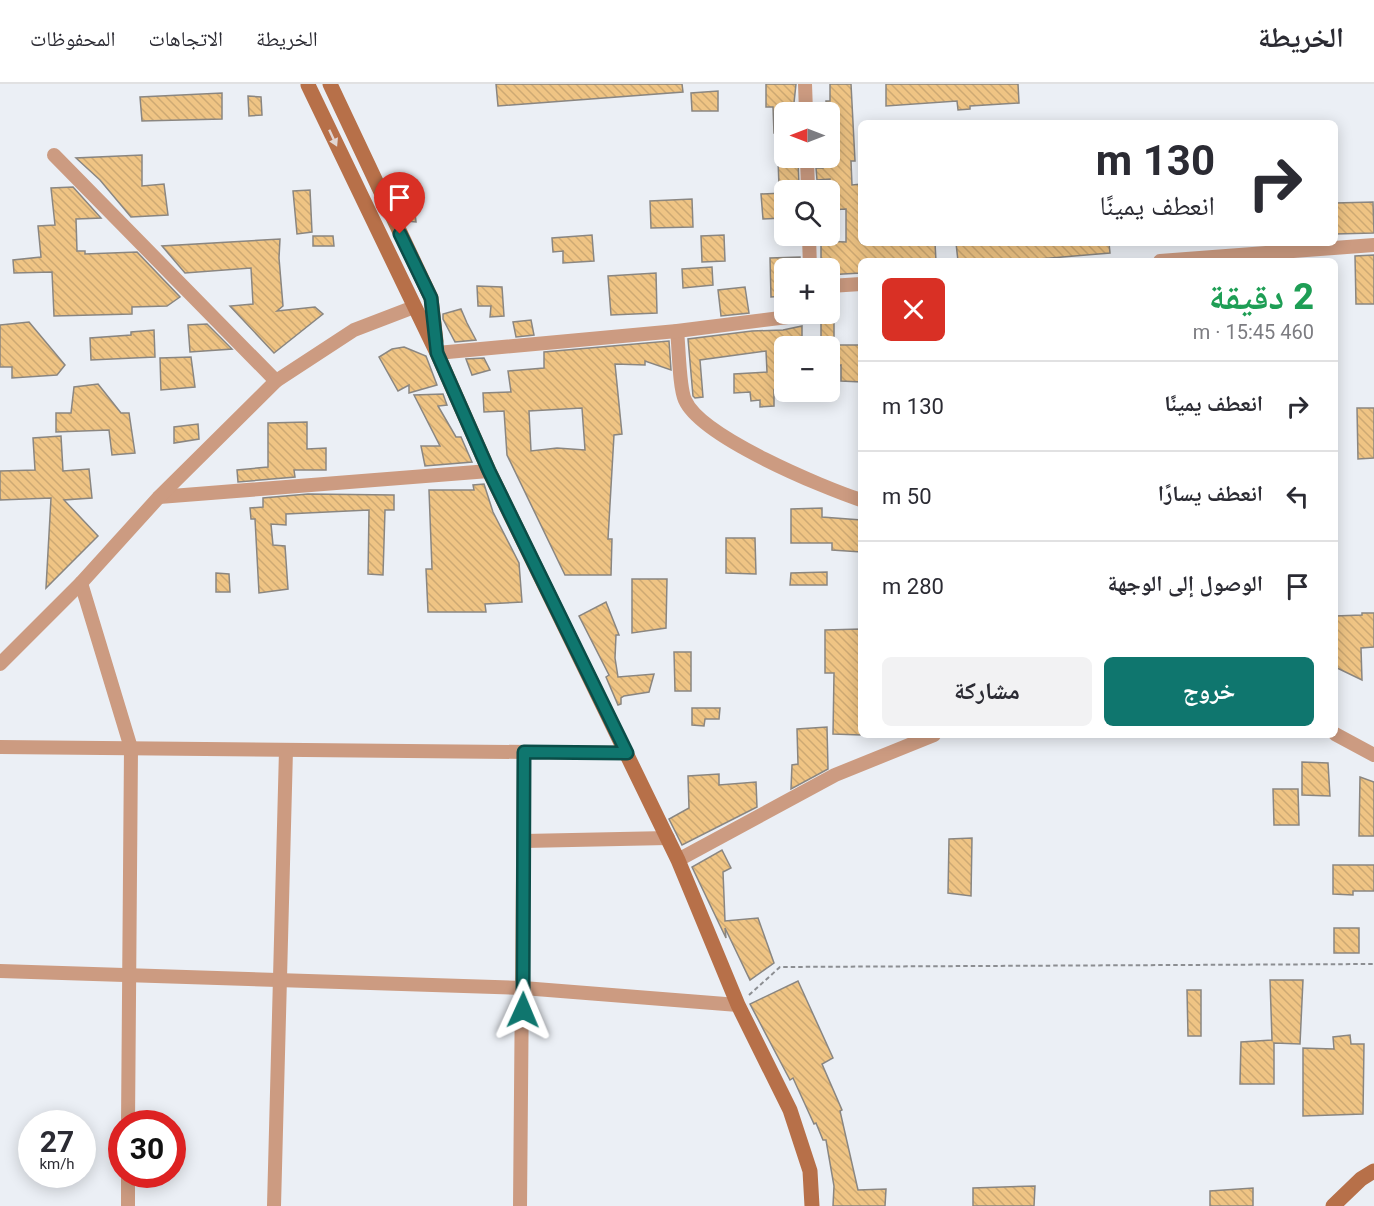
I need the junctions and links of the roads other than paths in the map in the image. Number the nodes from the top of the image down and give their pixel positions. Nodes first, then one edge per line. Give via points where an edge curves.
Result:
1 (311, 84) edge
2 (330, 84) edge
3 (805, 84) edge
4 (806, 102) edge
5 (54, 155) dead end
6 (1374, 245) edge
7 (1200, 258) edge
8 (858, 284) edge
9 (840, 285) edge
10 (414, 307) junction
11 (774, 319) edge
12 (677, 331) junction
13 (437, 353) junction
14 (276, 381) junction
15 (489, 471) junction
16 (159, 497) junction
17 (858, 499) edge
18 (81, 583) junction
19 (0, 664) edge
20 (1338, 736) edge
21 (927, 738) edge
22 (0, 747) edge
23 (131, 748) junction
24 (286, 750) junction
25 (524, 752) junction
26 (627, 753) junction
27 (1374, 755) edge
28 (668, 838) junction
29 (524, 841) junction
30 (678, 860) junction
31 (0, 971) edge
32 (130, 976) junction
33 (281, 980) junction
34 (523, 988) junction
35 (738, 1005) junction
36 (128, 1110) edge
37 (1374, 1171) edge
38 (128, 1188) edge
39 (128, 1206) edge
40 (274, 1206) edge
41 (520, 1206) edge
42 (812, 1206) edge
43 (1333, 1206) edge

1 -> 10 street
2 - 13 street via 431,298
3 - 4 street
5 - 14 street
6 - 7 street
8 - 9 street
10 - 13 street
10 - 14 street via 354,330
11 - 12 street
12 - 13 street
12 - 17 street via 685,400 713,432 824,488
13 - 15 street
14 - 16 street
15 - 16 street
15 - 26 street
16 - 18 street
18 - 19 street
18 - 23 street
20 - 27 street
21 - 30 street via 835,775
22 - 23 street
23 - 24 street
23 - 32 street
24 - 25 street
24 - 33 street
25 - 26 street
25 - 29 street
26 - 28 street
28 - 29 street
28 - 30 street
29 - 34 street
30 - 35 street
31 - 32 street
32 - 33 street
32 - 36 street
33 - 34 street
33 - 40 street
34 - 35 street
34 - 41 street
35 - 42 street via 790,1110 810,1172
37 - 43 street
38 - 39 street

